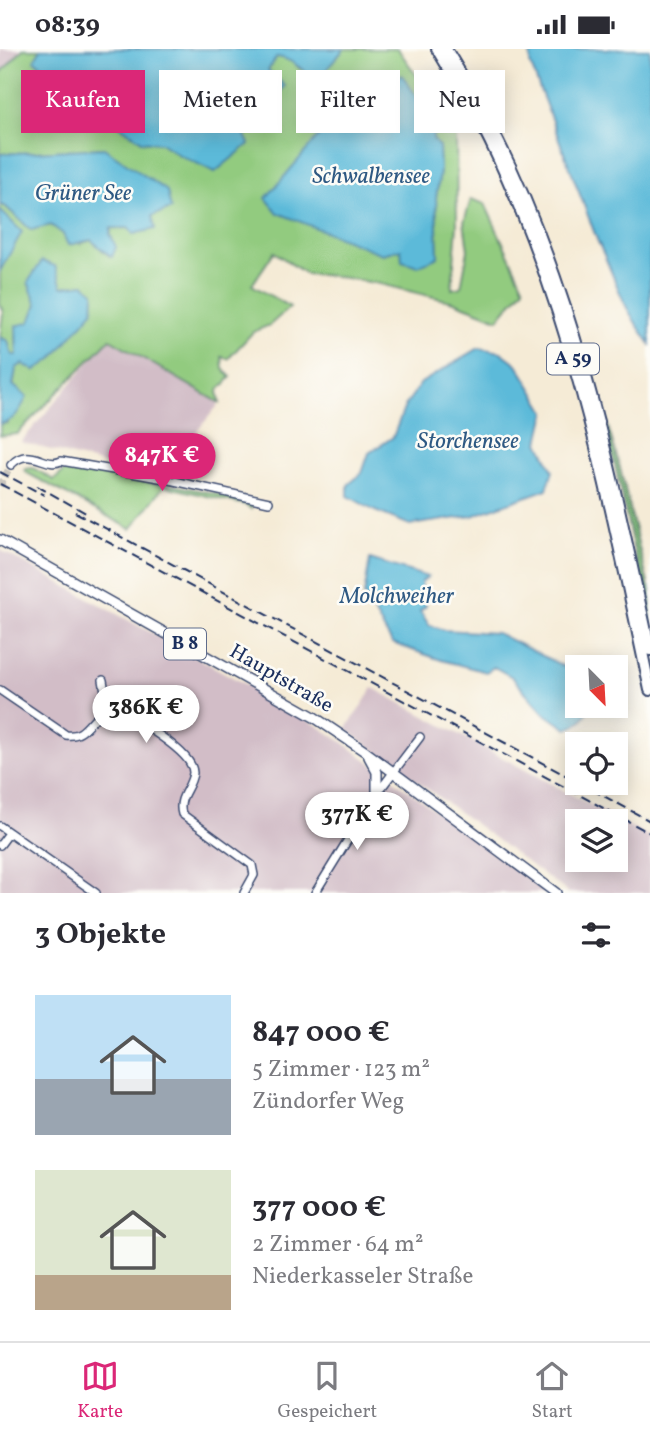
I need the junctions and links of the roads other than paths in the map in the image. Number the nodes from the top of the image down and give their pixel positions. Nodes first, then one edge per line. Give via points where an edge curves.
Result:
1 (437, 49) edge
2 (446, 49) edge
3 (11, 465) dead end
4 (269, 502) dead end
5 (0, 540) edge
6 (650, 650) edge
7 (103, 680) dead end
8 (0, 690) edge
9 (650, 690) edge
10 (108, 709) junction
11 (419, 737) dead end
12 (366, 752) junction
13 (393, 772) junction
14 (377, 794) junction
15 (0, 826) edge
16 (9, 832) junction
17 (0, 845) edge
18 (96, 893) edge
19 (244, 893) edge
20 (315, 893) edge
21 (556, 893) edge

1 - 9 highway, A 59 via 489,139 528,227 557,309 598,453
2 - 6 highway, A 59 via 511,168 565,308 606,449
3 - 4 street via 23,457 61,461
5 - 12 main road, Hauptstraße / B 8 via 314,717
7 - 10 street
8 - 10 street via 69,735 83,732 97,714
10 - 19 street via 123,713 191,763 193,775 180,802 182,814 252,865 253,879
11 - 13 street
12 - 13 main road, Hauptstraße / B 8
12 - 14 main road via 377,772
13 - 14 street
13 - 21 main road, B 8
14 - 20 street
15 - 16 street
16 - 17 street
16 - 18 street

